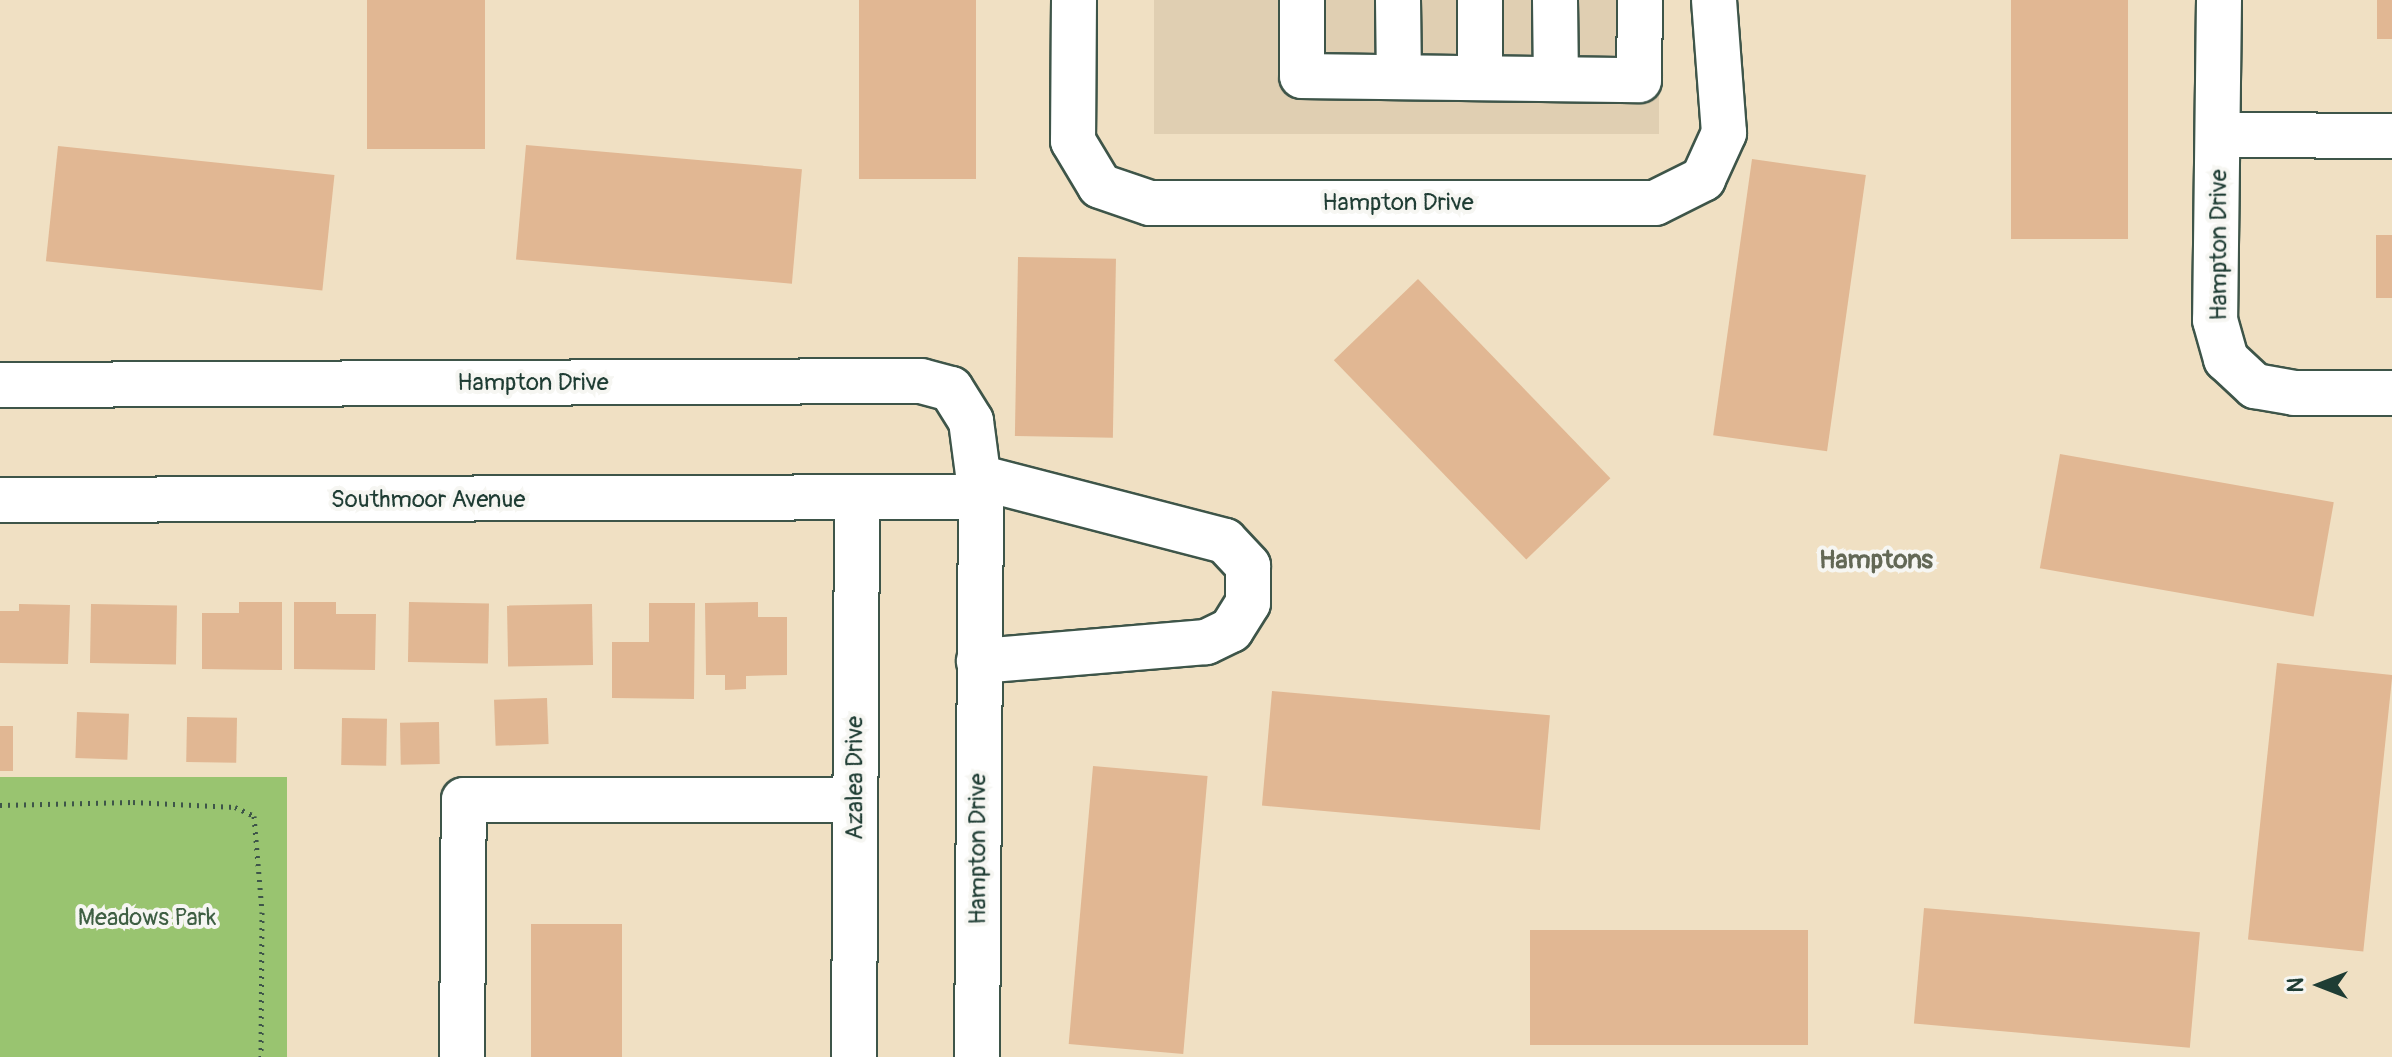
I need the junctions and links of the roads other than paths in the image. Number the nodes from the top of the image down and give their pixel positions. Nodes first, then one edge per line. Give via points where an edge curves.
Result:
1 (1074, 0) edge
2 (1302, 0) edge
3 (1398, 0) edge
4 (1480, 0) edge
5 (1555, 0) edge
6 (1640, 0) edge
7 (1714, 0) edge
8 (2219, 0) edge
9 (1399, 77) junction
10 (1480, 78) junction
11 (1556, 79) junction
12 (2219, 135) junction
13 (2392, 136) edge
14 (0, 385) edge
15 (2392, 393) edge
16 (979, 487) junction
17 (857, 499) junction
18 (0, 500) edge
19 (979, 661) junction
20 (855, 800) junction
21 (462, 1057) edge
22 (854, 1057) edge
23 (977, 1057) edge

1 - 7 street, Hampton Drive via 1073,141 1100,186 1150,203 1655,203 1703,179 1724,133
2 - 9 street via 1302,76
3 - 9 street
4 - 10 street
5 - 11 street
6 - 11 street via 1639,80
8 - 12 street, Hampton Drive
9 - 10 street
10 - 11 street
12 - 13 street
12 - 15 street, Hampton Drive via 2215,320 2226,359 2255,386 2294,393
14 - 16 street, Hampton Drive via 921,381 951,389 971,421
16 - 17 street
16 - 19 street, Hampton Drive
16 - 19 street via 1225,541 1248,566 1248,603 1231,630 1206,642
17 - 18 street, Southmoor Avenue
17 - 20 street, Azalea Drive
19 - 23 street, Hampton Drive
20 - 21 street via 464,800
20 - 22 street, Azalea Drive

